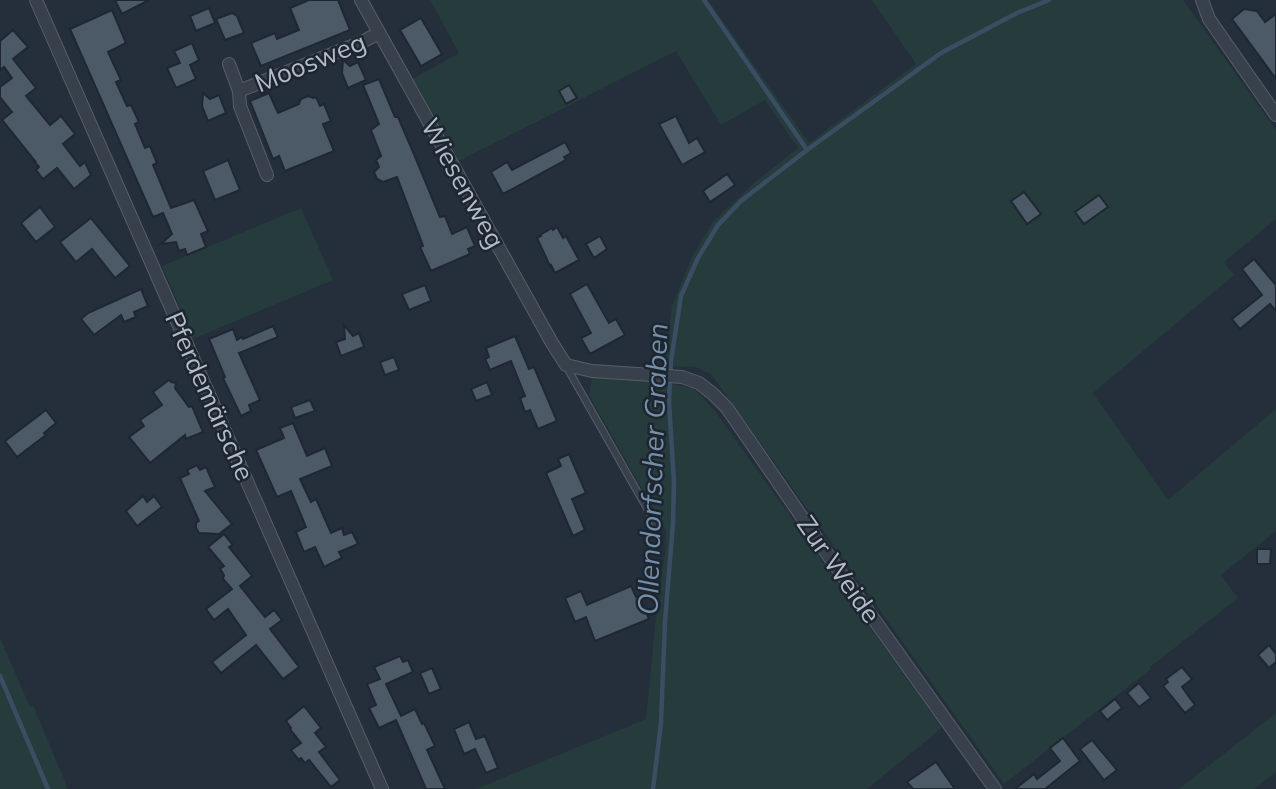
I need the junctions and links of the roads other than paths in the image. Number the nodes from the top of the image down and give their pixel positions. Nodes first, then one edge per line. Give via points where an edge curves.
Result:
1 (360, 0) edge
2 (1202, 0) edge
3 (39, 1) edge
4 (379, 33) junction
5 (229, 64) dead end
6 (240, 91) junction
7 (1276, 115) edge
8 (267, 175) dead end
9 (566, 365) junction
10 (657, 526) dead end
11 (382, 789) edge
12 (995, 789) edge

1 - 4 street, Wiesenweg
2 - 7 street via 1209,19
3 - 11 street, Pferdemärsche
4 - 6 street, Moosweg
4 - 9 street, Wiesenweg
5 - 6 street, Moosweg
6 - 8 street, Moosweg via 240,106
9 - 10 lane, Wiesenweg
9 - 12 street, Zur Weide via 682,377 713,394

